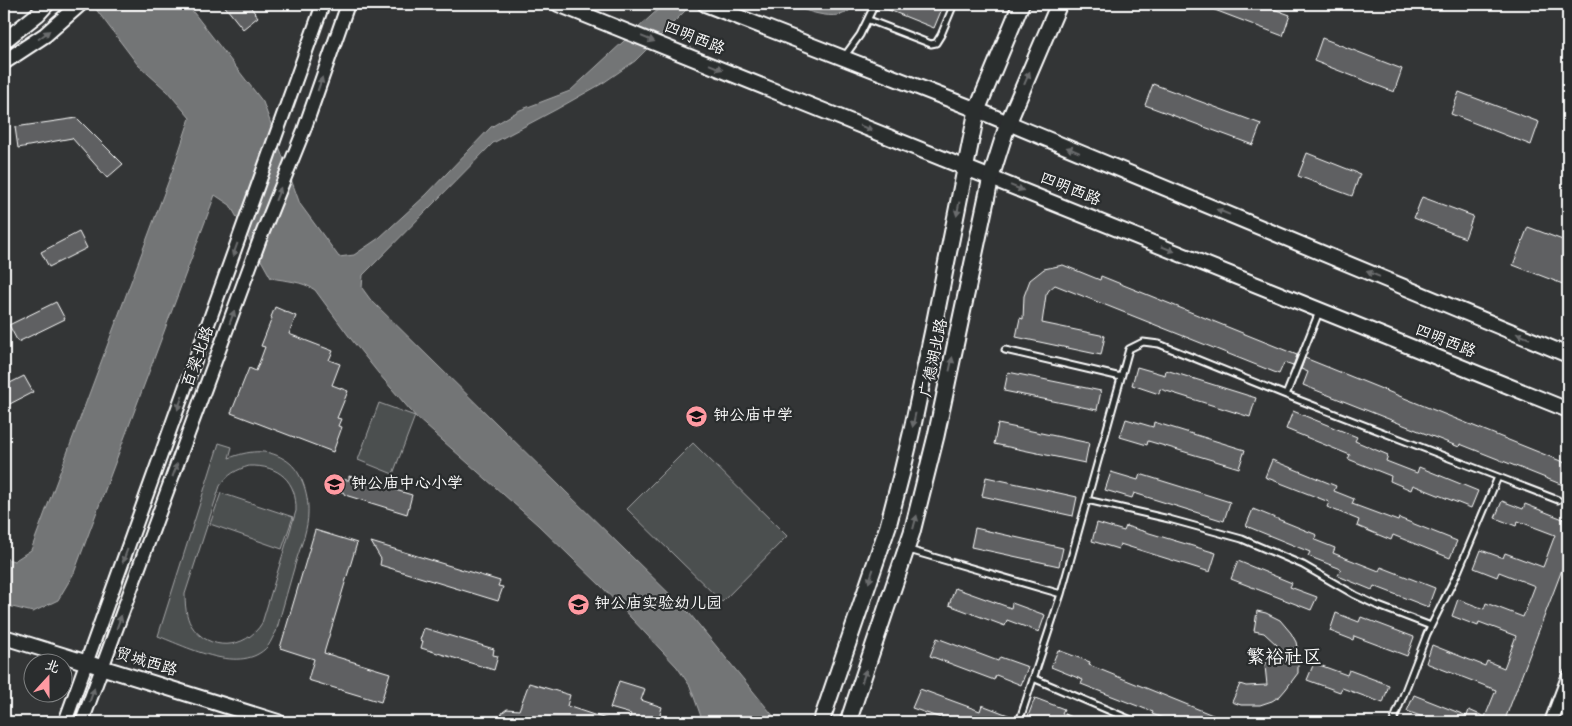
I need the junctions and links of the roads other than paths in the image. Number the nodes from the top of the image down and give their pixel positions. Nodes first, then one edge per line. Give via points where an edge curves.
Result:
1 (48, 4) edge
2 (80, 4) edge
3 (323, 4) edge
4 (348, 4) edge
5 (558, 4) edge
6 (875, 4) edge
7 (954, 4) edge
8 (1021, 4) edge
9 (1059, 4) edge
10 (709, 5) edge
11 (869, 20) junction
12 (4, 41) edge
13 (843, 57) junction
14 (4, 62) edge
15 (977, 110) junction
16 (1008, 123) junction
17 (966, 167) junction
18 (991, 177) junction
19 (1320, 310) junction
20 (1006, 350) dead end
21 (1568, 355) edge
22 (1121, 377) junction
23 (1286, 395) junction
24 (1568, 410) edge
25 (1498, 477) junction
26 (1087, 500) junction
27 (1558, 500) dead end
28 (906, 549) junction
29 (1061, 594) junction
30 (1431, 626) junction
31 (4, 637) edge
32 (87, 662) junction
33 (102, 668) junction
34 (1033, 678) junction
35 (1567, 685) edge
36 (65, 722) edge
37 (82, 722) edge
38 (278, 722) edge
39 (822, 722) edge
40 (848, 722) edge
41 (1019, 722) edge
42 (1136, 722) edge
43 (1393, 722) edge
44 (1551, 722) edge

1 - 12 main road
14 -> 2 main road via 45,35
3 -> 32 street, 百梁北路
33 -> 4 street, 百梁北路 via 260,239 304,130
5 -> 17 main road, 四明西路
6 - 11 lane
7 - 11 lane via 941,35 936,43 931,44
8 - 15 main road, 广德湖北路
16 -> 9 main road, 广德湖北路
10 - 13 main road
11 - 13 lane
13 - 15 main road
15 - 16 main road
15 - 17 main road, 广德湖北路
16 - 18 main road, 广德湖北路
21 -> 16 main road
17 - 18 main road, 四明西路
17 -> 39 main road, 广德湖北路 via 916,412 888,526
18 -> 19 main road, 四明西路
28 -> 18 main road, 广德湖北路 via 936,436
19 - 23 lane
19 - 24 main road, 四明西路
20 - 22 lane
22 - 23 lane via 1129,349 1143,342 1158,344
22 - 26 lane
23 - 25 lane
25 - 27 lane
25 - 30 lane
26 - 29 lane
26 - 30 lane via 1169,518 1242,539 1303,565 1376,605
28 - 29 lane
40 -> 28 main road, 广德湖北路
29 - 34 lane
30 - 43 lane
31 - 32 main road, 贸城西路
32 - 33 main road, 贸城西路
32 - 36 street, 百梁北路
37 -> 33 street, 百梁北路
33 - 38 main road, 贸城西路
34 - 41 lane
34 - 42 lane
35 - 44 street

